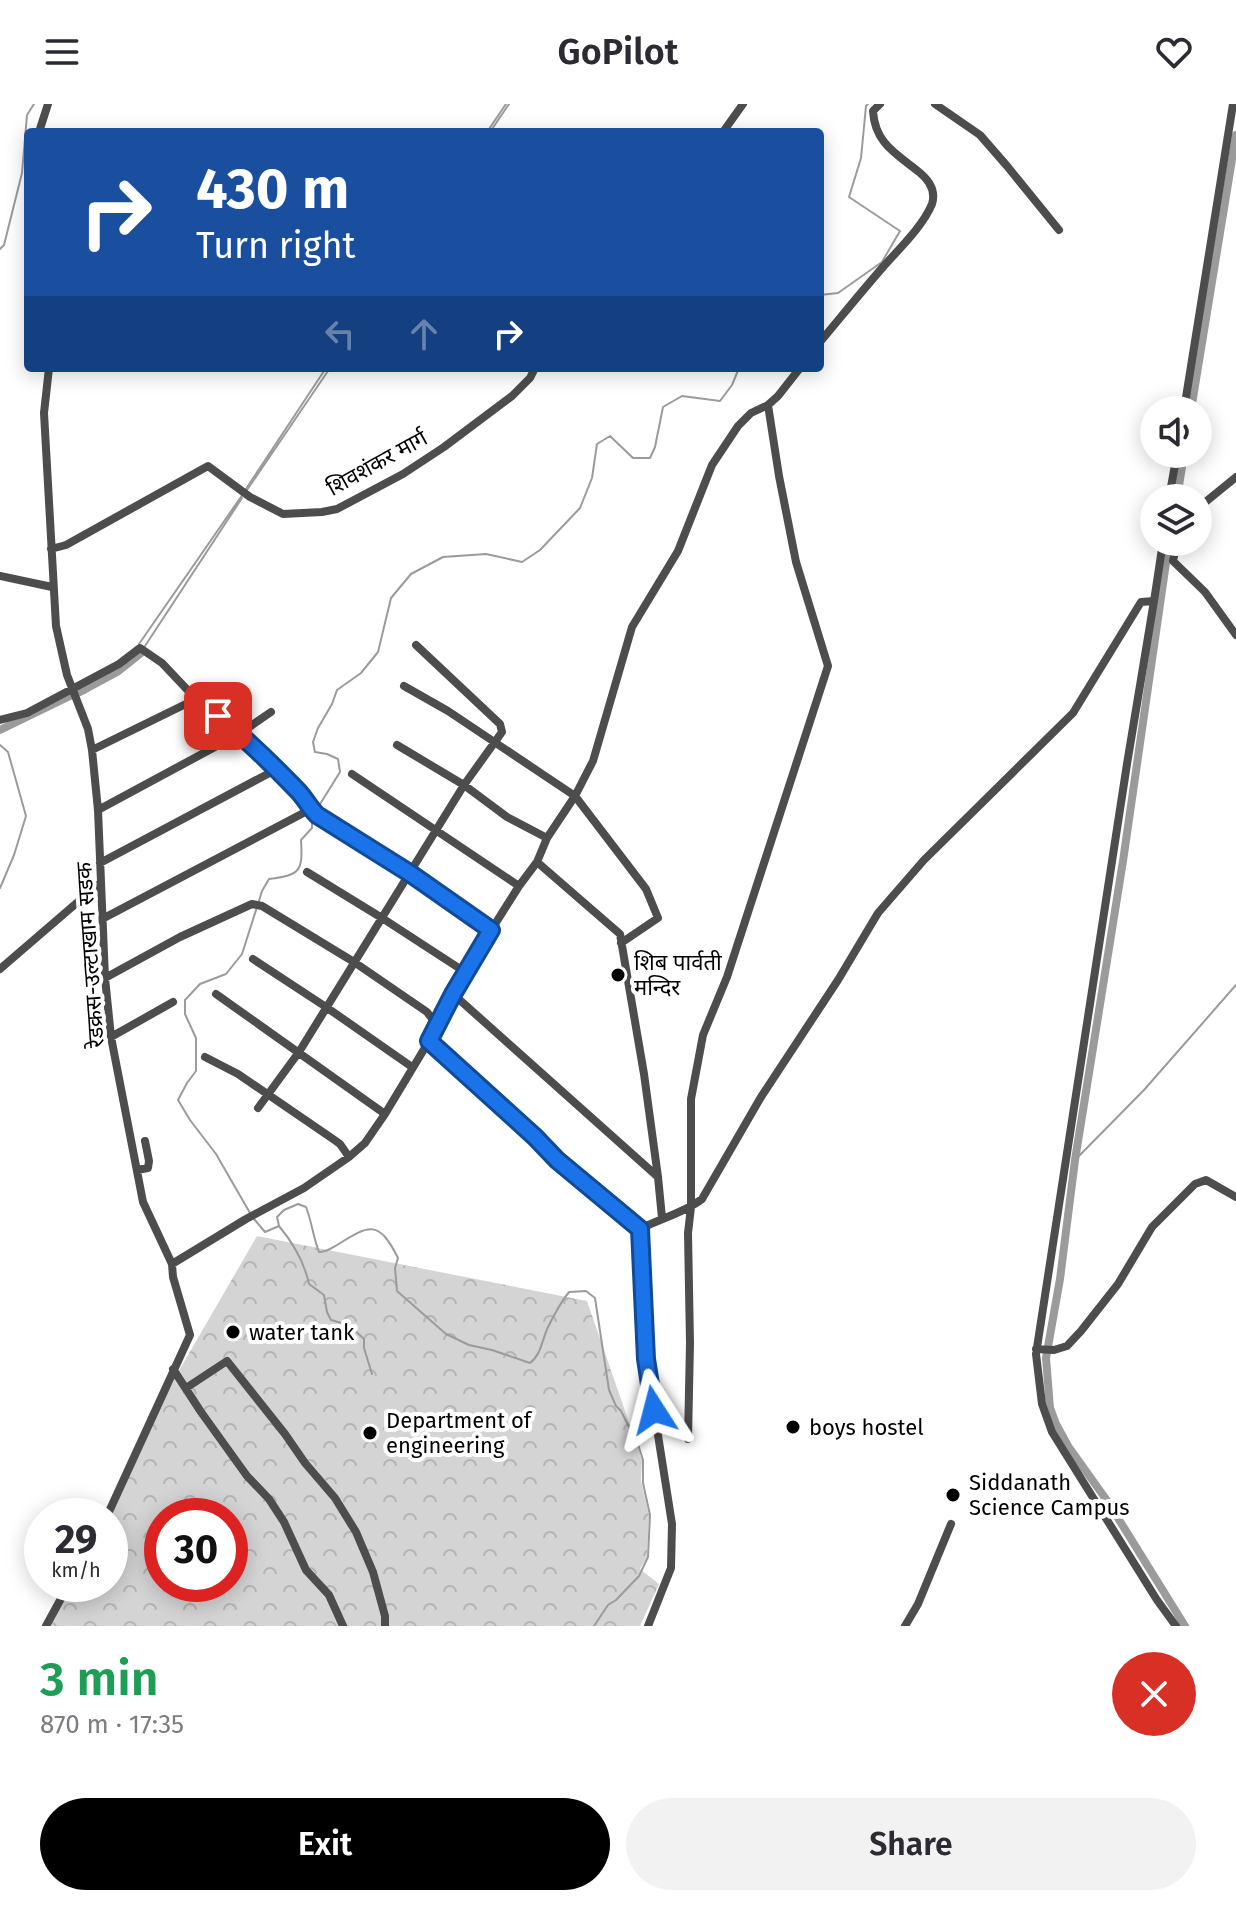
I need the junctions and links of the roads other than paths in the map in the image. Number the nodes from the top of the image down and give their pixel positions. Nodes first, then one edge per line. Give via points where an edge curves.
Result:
1 (48, 104) edge
2 (743, 104) edge
3 (880, 104) edge
4 (935, 104) edge
5 (1233, 104) edge
6 (40, 128) edge
7 (726, 128) edge
8 (1059, 230) dead end
9 (824, 337) edge
10 (49, 372) edge
11 (533, 372) edge
12 (797, 372) edge
13 (1186, 396) edge
14 (768, 405) junction
15 (1236, 477) edge
16 (1212, 497) edge
17 (51, 549) junction
18 (1161, 556) edge
19 (1174, 556) edge
20 (0, 576) edge
21 (52, 587) junction
22 (1154, 601) junction
23 (1236, 635) edge
24 (416, 645) dead end
25 (404, 686) dead end
26 (72, 689) junction
27 (196, 699) junction
28 (271, 712) dead end
29 (0, 720) edge
30 (239, 734) junction
31 (495, 743) junction
32 (397, 745) dead end
33 (92, 750) junction
34 (277, 769) junction
35 (352, 774) dead end
36 (464, 785) junction
37 (575, 796) junction
38 (98, 810) junction
39 (314, 812) junction
40 (436, 831) junction
41 (547, 838) junction
42 (537, 862) junction
43 (100, 863) junction
44 (307, 872) dead end
45 (411, 874) junction
46 (101, 882) junction
47 (519, 886) junction
48 (104, 918) junction
49 (382, 918) junction
50 (491, 930) junction
51 (621, 943) junction
52 (253, 959) dead end
53 (354, 962) junction
54 (0, 969) edge
55 (465, 972) junction
56 (105, 978) junction
57 (216, 994) dead end
58 (453, 994) junction
59 (173, 1002) dead end
60 (326, 1007) junction
61 (437, 1025) junction
62 (111, 1037) junction
63 (429, 1041) junction
64 (299, 1052) junction
65 (205, 1057) dead end
66 (412, 1067) junction
67 (269, 1095) junction
68 (258, 1108) dead end
69 (385, 1114) junction
70 (145, 1141) dead end
71 (349, 1157) junction
72 (137, 1170) junction
73 (658, 1177) junction
74 (1236, 1197) edge
75 (691, 1207) junction
76 (662, 1218) junction
77 (640, 1229) junction
78 (172, 1264) junction
79 (1042, 1349) junction
80 (173, 1369) junction
81 (186, 1388) junction
82 (688, 1439) dead end
83 (115, 1498) edge
84 (951, 1524) dead end
85 (59, 1602) edge
86 (1167, 1615) junction
87 (46, 1626) edge
88 (343, 1626) edge
89 (385, 1626) edge
90 (648, 1626) edge
91 (905, 1626) edge
92 (1160, 1626) edge
93 (1176, 1626) edge

1 - 6 street
2 - 7 street
3 - 9 street via 873,111 874,123 896,156 931,184 932,204
4 - 8 street via 980,135
5 - 13 street
10 - 17 street, रेडक्रस-उल्टाखाम सडक via 44,413
11 - 17 street, शिवशंकर मार्ग via 512,396 444,447 337,509 283,514 208,466
12 - 14 street
14 - 37 street via 738,426 712,465 678,551 632,627 593,761
14 - 75 street via 796,562 828,666 727,977 703,1035 691,1099
15 - 16 street
17 - 21 street, रेडक्रस-उल्टाखाम सडक
18 - 22 street
19 - 23 street
20 - 21 street
21 - 26 street, रेडक्रस-उल्टाखाम सडक
22 - 75 street via 1141,602 1073,713 924,860 878,913 702,1199
22 - 79 street
24 - 31 street via 500,724
25 - 31 street
26 - 27 street via 139,647
26 - 29 street via 27,713
26 - 33 street, रेडक्रस-उल्टाखाम सडक
27 - 30 street
27 - 33 street
28 - 30 street
30 - 34 street
30 - 38 street
31 - 36 street
31 - 37 street
32 - 36 street
33 - 38 street, रेडक्रस-उल्टाखाम सडक
34 - 39 street
34 - 43 street
35 - 40 street
36 - 40 street
36 - 41 street
37 - 41 street
37 - 51 street via 646,889 658,918
38 - 43 street, रेडक्रस-उल्टाखाम सडक
39 - 45 street
39 - 48 street
40 - 45 street
40 - 47 street
41 - 42 street
42 - 47 street
42 - 51 street via 620,934
43 - 46 street, रेडक्रस-उल्टाखाम सडक
44 - 49 street
45 - 49 street
45 - 50 street
46 - 48 street, रेडक्रस-उल्टाखाम सडक
46 - 54 street
47 - 50 street
48 - 56 street, रेडक्रस-उल्टाखाम सडक
49 - 53 street
49 - 55 street
50 - 55 street
51 - 73 street
52 - 60 street
53 - 56 street via 257,905 180,937
53 - 60 street
53 - 61 street via 427,1012
55 - 58 street
56 - 62 street, रेडक्रस-उल्टाखाम सडक
57 - 64 street
58 - 61 street
58 - 73 street
59 - 62 street
60 - 64 street
60 - 66 street
61 - 63 street
62 - 72 street, रेडक्रस-उल्टाखाम सडक
63 - 66 street
63 - 77 street
64 - 67 street
64 - 69 street
65 - 67 street
66 - 69 street
67 - 68 street
67 - 71 street via 340,1144
69 - 71 street
70 - 72 street via 148,1168
71 - 78 street
72 - 78 street, रेडक्रस-उल्टाखाम सडक via 143,1202
73 - 76 street
74 - 79 street via 1206,1180 1195,1184 1152,1227 1118,1284 1081,1331 1067,1346
75 - 76 street
75 - 82 street
76 - 77 street
77 - 90 street via 646,1359 672,1524 671,1568
78 - 80 street, रेडक्रस-उल्टाखाम सडक via 190,1335
79 - 86 street via 1042,1404 1052,1432
80 - 81 street
80 - 83 street, रेडक्रस-उल्टाखाम सडक
81 - 88 street via 269,1499
81 - 89 street via 227,1361 356,1532 373,1572
84 - 91 street
85 - 87 street
86 - 92 street
86 - 93 street

